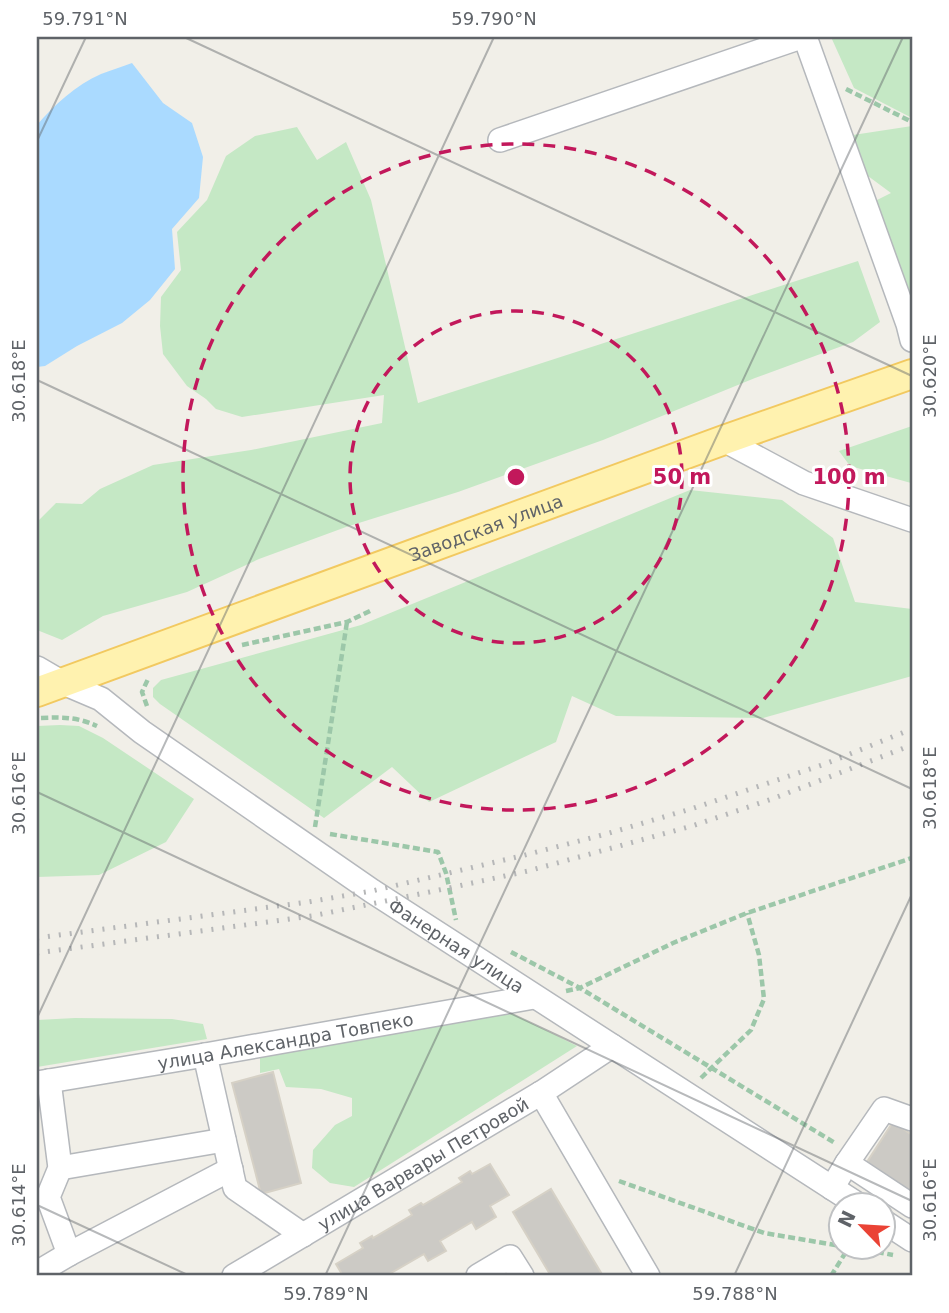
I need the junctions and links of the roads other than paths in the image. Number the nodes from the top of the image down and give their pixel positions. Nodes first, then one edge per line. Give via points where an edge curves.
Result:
1 (803, 37) edge
2 (500, 140) dead end
3 (912, 340) edge
4 (912, 374) edge
5 (724, 440) junction
6 (912, 520) edge
7 (37, 668) edge
8 (49, 687) edge
9 (534, 997) junction
10 (612, 1046) junction
11 (205, 1055) junction
12 (43, 1082) edge
13 (541, 1093) junction
14 (912, 1119) edge
15 (224, 1140) junction
16 (850, 1158) junction
17 (60, 1168) junction
18 (231, 1169) junction
19 (832, 1188) junction
20 (835, 1190) edge
21 (42, 1197) edge
22 (912, 1206) edge
23 (303, 1235) junction
24 (69, 1254) junction
25 (37, 1273) edge
26 (234, 1276) edge
27 (478, 1276) edge
28 (522, 1276) edge
29 (648, 1276) edge

1 - 2 street
1 - 3 street
4 - 5 main road, Заводская улица
5 - 6 street via 804,483
5 - 8 main road, Заводская улица
7 - 8 street, Фанерная улица
8 - 9 street, Фанерная улица via 101,699 372,891
9 - 10 street, Фанерная улица
9 - 11 street, улица Александра Товпеко
10 - 13 street, улица Варвары Петровой
10 - 19 street, Фанерная улица
11 - 12 street, улица Александра Товпеко
11 - 15 street
12 - 17 street
13 - 23 street, улица Варвары Петровой
13 - 29 street
14 - 16 street via 884,1108
15 - 17 street
15 - 18 street
16 - 19 street
16 - 22 street
17 - 21 street
18 - 23 street via 235,1188
18 - 24 street
19 - 20 street, Фанерная улица
21 - 24 street
23 - 26 street, улица Варвары Петровой
24 - 25 street
27 - 28 street via 510,1257

